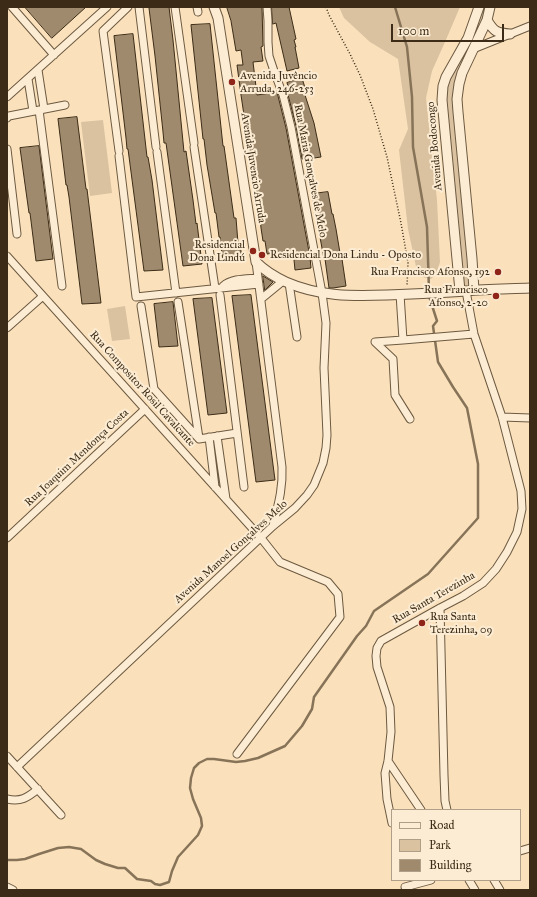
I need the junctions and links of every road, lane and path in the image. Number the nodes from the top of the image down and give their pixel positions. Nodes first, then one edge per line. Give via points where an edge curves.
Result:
1 (12, 7) edge
2 (108, 7) edge
3 (128, 7) edge
4 (139, 7) edge
5 (175, 7) edge
6 (214, 7) edge
7 (266, 7) edge
8 (326, 7) edge
9 (479, 7) edge
10 (490, 7) edge
11 (487, 20) junction
12 (530, 26) edge
13 (510, 34) junction
14 (473, 49) junction
15 (54, 55) junction
16 (38, 70) junction
17 (28, 79) junction
18 (7, 97) edge
19 (65, 105) dead end
20 (39, 110) junction
21 (7, 118) edge
22 (7, 149) edge
23 (17, 234) dead end
24 (7, 256) edge
25 (256, 262) junction
26 (259, 281) junction
27 (286, 282) junction
28 (62, 286) dead end
29 (530, 288) edge
30 (219, 290) junction
31 (467, 291) junction
32 (176, 293) junction
33 (322, 293) junction
34 (404, 294) junction
35 (43, 296) junction
36 (261, 299) junction
37 (178, 302) dead end
38 (141, 306) dead end
39 (7, 328) edge
40 (474, 334) junction
41 (298, 337) dead end
42 (402, 340) junction
43 (145, 409) junction
44 (502, 417) junction
45 (530, 418) edge
46 (410, 419) dead end
47 (238, 433) junction
48 (217, 436) junction
49 (209, 438) junction
50 (199, 439) junction
51 (215, 486) junction
52 (244, 487) dead end
53 (226, 499) junction
54 (273, 526) junction
55 (7, 538) edge
56 (261, 538) junction
57 (440, 608) junction
58 (237, 754) dead end
59 (7, 756) edge
60 (388, 761) junction
61 (17, 766) junction
62 (38, 789) junction
63 (7, 799) edge
64 (419, 809) edge
65 (447, 809) edge
66 (61, 815) dead end
67 (391, 818) edge
68 (427, 881) edge
69 (470, 881) edge
70 (495, 881) edge
71 (405, 886) edge
72 (7, 887) edge
73 (13, 890) edge
74 (475, 890) edge
75 (500, 890) edge

1 - 15 street
2 - 15 street
3 - 32 street via 103,31 136,297
4 - 32 street
5 - 30 street via 194,145
6 - 25 street, Avenida Juvencio Arruda
7 - 33 street, Rua Maria Gonçalves de Melo via 269,56 291,127
8 - 34 path via 360,75 375,116 405,242 408,263
9 - 31 street, Avenida Bodocongo via 468,38 446,77 442,100
10 - 11 street, Avenida Bodocongo
11 - 13 street via 495,31
11 - 14 street, Avenida Bodocongo
12 - 13 street
13 - 14 street
14 - 31 street, Avenida Bodocongo via 462,73 457,99 472,259
15 - 16 street
16 - 17 street
16 - 20 street
17 - 18 street
17 - 20 street
19 - 20 street
20 - 21 street
20 - 28 street
22 - 23 street
24 - 35 street, Rua Compositor Rosil Cavalcante
25 - 26 street
25 - 27 street via 266,272
26 - 30 street
26 - 36 street
27 - 33 street
27 - 36 street
27 - 41 street
29 - 31 street
30 - 32 street
30 - 47 street
31 - 34 street
31 - 40 street, Avenida Bodocongo
33 - 34 street
33 - 54 street, Avenida Manoel Gonçalves Melo via 326,323 324,368 327,435 323,463 314,485 307,494
34 - 42 street
35 - 39 street
35 - 43 street, Rua Compositor Rosil Cavalcante
36 - 54 street via 282,467 281,493
37 - 50 street
38 - 50 street via 154,389
40 - 42 street
40 - 44 street, Avenida Bodocongo
42 - 46 street via 375,342 393,359 395,395
43 - 51 street, Rua Compositor Rosil Cavalcante
43 - 55 street, Rua Joaquim Mendonça Costa
44 - 45 street
44 - 57 street, Rua Santa Terezinha via 521,491 522,509 517,532 496,569 483,583
47 - 48 street
47 - 52 street
48 - 49 street
48 - 53 street
49 - 50 street
49 - 51 street
51 - 53 street, Rua Compositor Rosil Cavalcante
53 - 56 street, Rua Compositor Rosil Cavalcante
54 - 56 street, Avenida Manoel Gonçalves Melo
56 - 58 street, Rua Compositor Rosil Cavalcante via 280,562 328,582 338,594 340,617
56 - 61 street, Avenida Manoel Gonçalves Melo
57 - 60 street, Rua Santa Terezinha via 381,641 377,648 376,667 390,707
57 - 65 street
59 - 61 street
60 - 64 street
60 - 67 street, Rua Santa Terezinha via 385,773
61 - 62 street
62 - 63 street via 23,800
62 - 66 street
68 - 71 street
69 - 74 street
70 - 75 street
72 - 73 street

